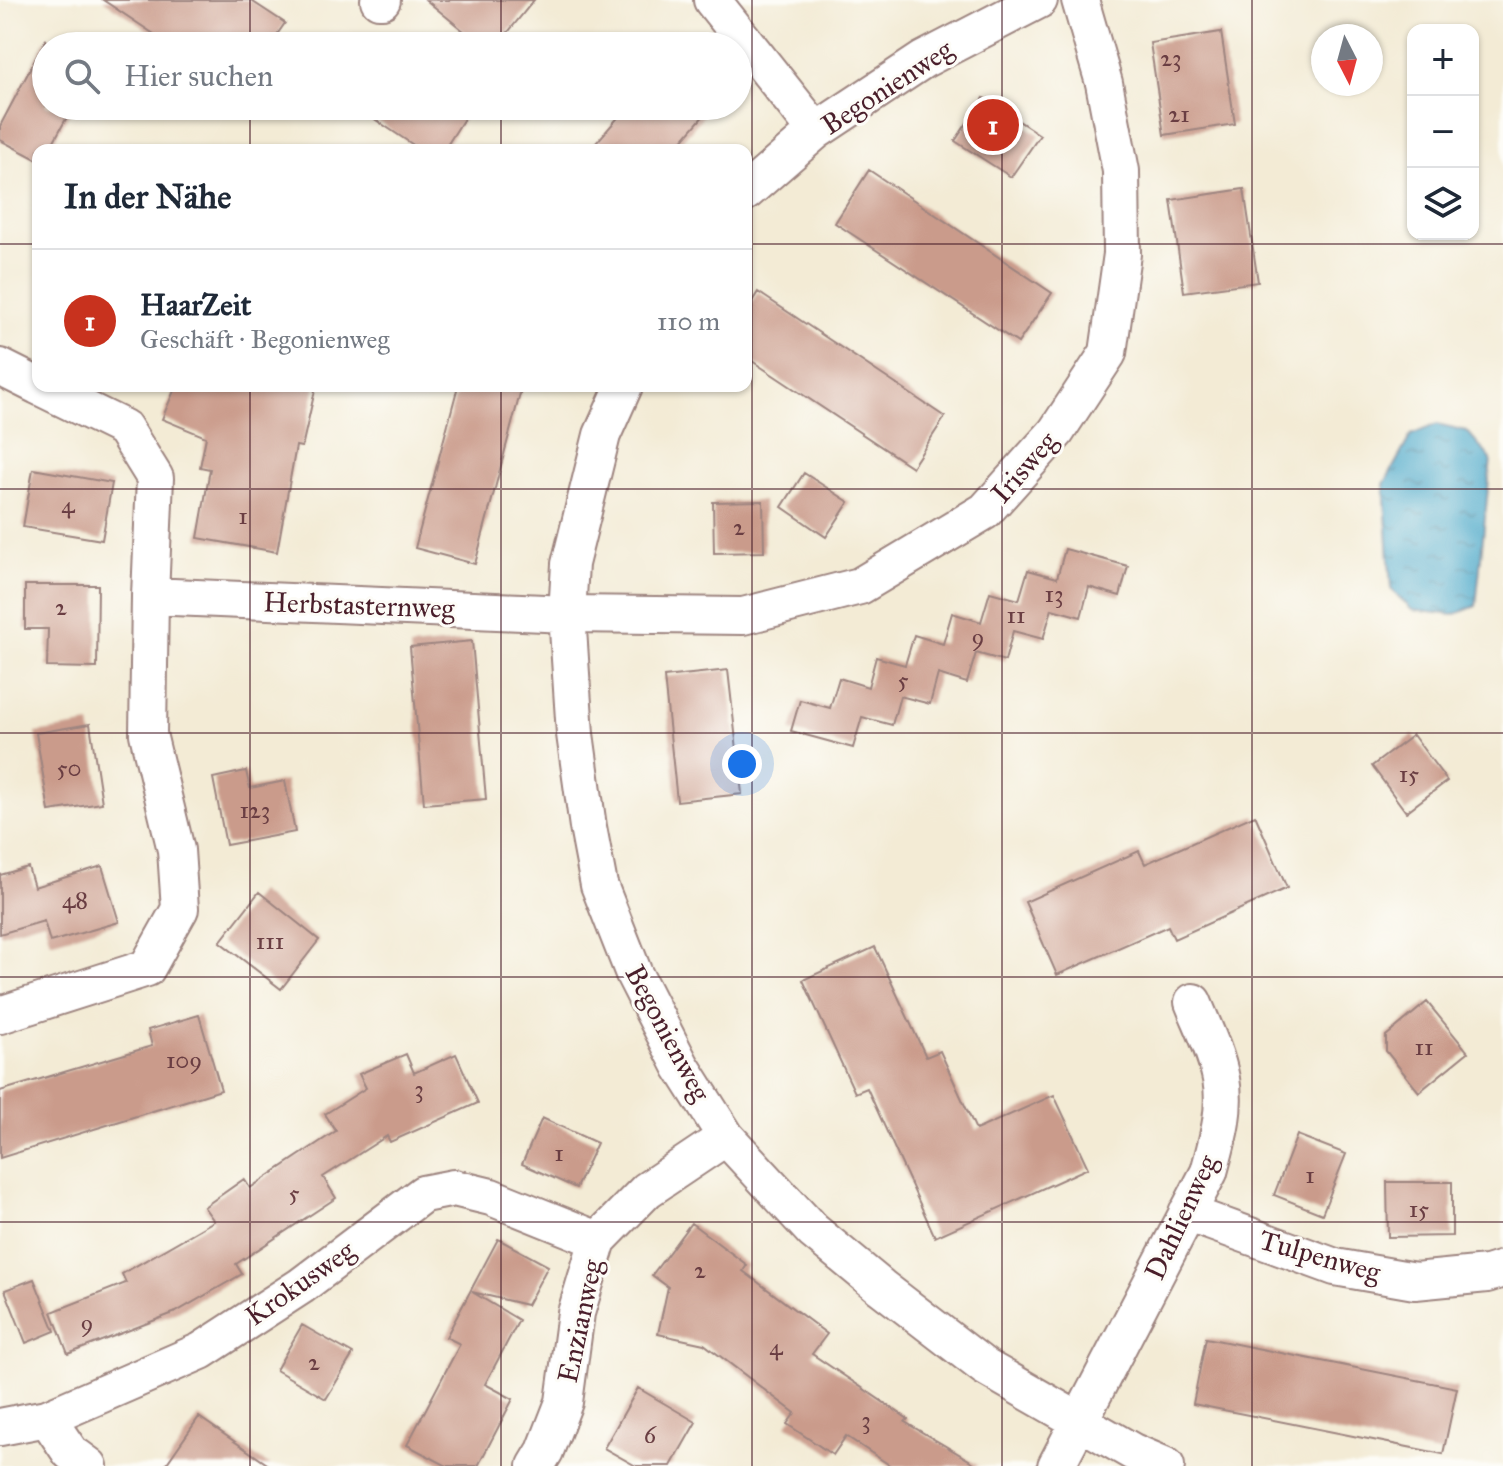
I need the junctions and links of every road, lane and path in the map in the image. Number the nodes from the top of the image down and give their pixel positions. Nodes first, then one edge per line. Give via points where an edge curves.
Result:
1 (712, 0) edge
2 (1039, 0) edge
3 (1080, 0) edge
4 (737, 32) edge
5 (752, 50) edge
6 (816, 131) junction
7 (752, 187) edge
8 (0, 367) edge
9 (32, 383) edge
10 (50, 392) edge
11 (621, 392) edge
12 (150, 596) junction
13 (567, 614) junction
14 (1193, 1002) dead end
15 (0, 1015) edge
16 (726, 1137) junction
17 (1187, 1213) junction
18 (598, 1240) junction
19 (1503, 1269) edge
20 (47, 1418) junction
21 (1080, 1422) junction
22 (0, 1427) edge
23 (89, 1466) edge
24 (536, 1466) edge
25 (1056, 1466) edge
26 (1166, 1466) edge

1 - 4 street
2 - 6 street, Begonienweg via 923,60
3 - 13 street, Irisweg via 1121,171 1122,254 1108,353 1056,432 985,511 860,586 743,616
5 - 6 street
6 - 7 street, Begonienweg
8 - 9 street
10 - 12 street via 124,428 155,478
11 - 13 street, Begonienweg via 602,435 570,564
12 - 13 street, Herbstasternweg
12 - 15 street via 148,734 176,850 180,909 147,968
13 - 16 street, Begonienweg via 575,734 599,885 634,974 681,1066
14 - 17 street, Dahlienweg via 1217,1061 1223,1108 1209,1172
16 - 18 street, Enzianweg via 647,1190
16 - 21 street, Begonienweg via 813,1231 881,1287 985,1367
17 - 19 street, Tulpenweg via 1335,1267 1415,1281
17 - 21 street, Dahlienweg
18 - 20 street, Krokusweg via 491,1197 454,1188 423,1194 301,1286 201,1351
18 - 24 street, Enzianweg via 576,1313 564,1402
20 - 22 street, Krokusweg
20 - 23 street via 70,1452
21 - 25 street, Dahlienweg
21 - 26 street, Begonienweg

